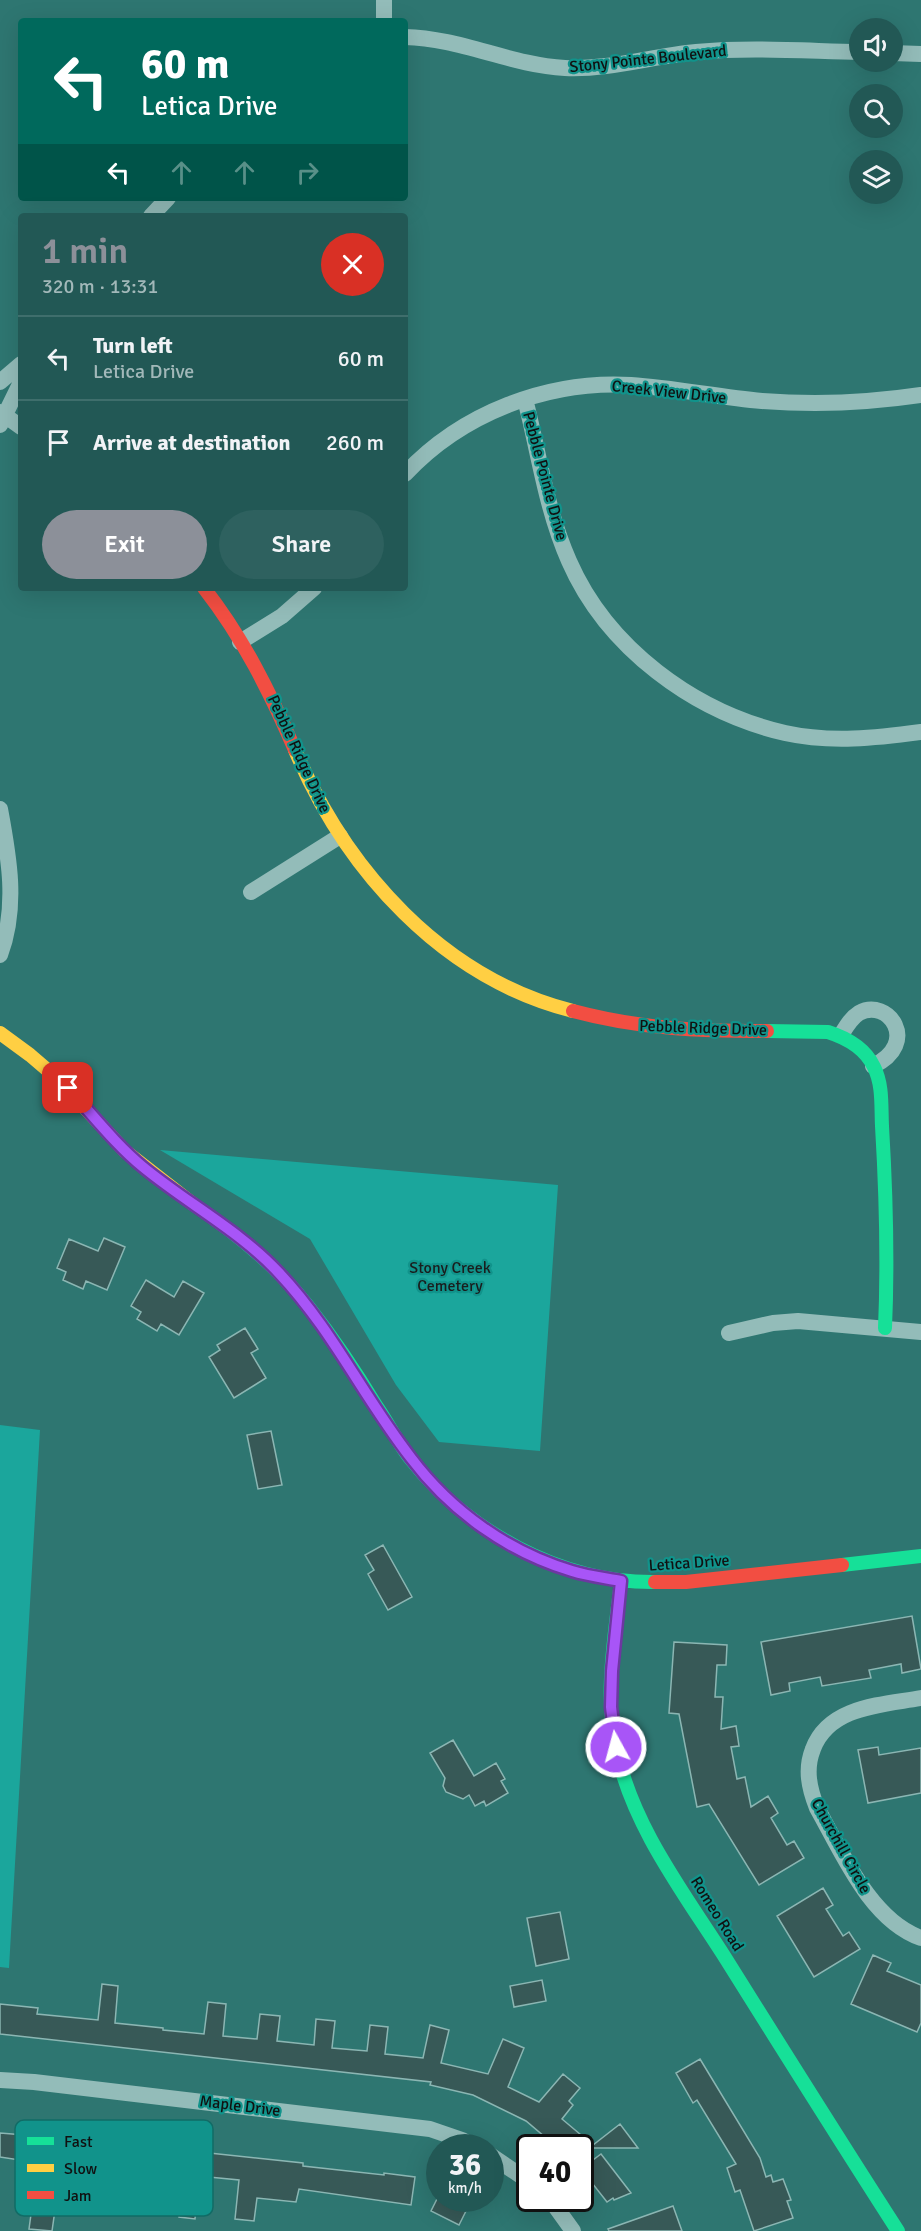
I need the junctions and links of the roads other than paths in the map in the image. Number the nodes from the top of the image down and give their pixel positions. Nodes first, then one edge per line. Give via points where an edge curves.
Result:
1 (384, 0) edge
2 (384, 18) edge
3 (408, 37) edge
4 (849, 52) edge
5 (903, 53) edge
6 (921, 54) edge
7 (165, 201) edge
8 (154, 213) edge
9 (18, 367) edge
10 (0, 382) edge
11 (18, 388) edge
12 (921, 395) edge
13 (525, 399) junction
14 (2, 418) edge
15 (18, 426) edge
16 (408, 471) edge
17 (206, 591) edge
18 (311, 591) edge
19 (240, 642) junction
20 (921, 732) edge
21 (0, 809) edge
22 (340, 836) junction
23 (251, 891) dead end
24 (0, 955) edge
25 (0, 1033) edge
26 (841, 1035) junction
27 (873, 1065) junction
28 (885, 1328) junction
29 (921, 1332) edge
30 (729, 1333) dead end
31 (921, 1556) edge
32 (621, 1581) junction
33 (921, 1698) edge
34 (921, 1938) edge
35 (0, 2080) edge
36 (445, 2134) edge
37 (559, 2212) edge
38 (573, 2231) edge
39 (898, 2231) edge

1 - 2 street
3 - 4 street, Stony Pointe Boulevard via 445,40 565,68 612,66 722,50
5 - 6 street
7 - 8 street
9 - 10 street
11 - 14 street
12 - 13 street, Creek View Drive via 866,402 791,403 610,385 565,389
13 - 16 street, Creek View Drive via 496,409 458,430
13 - 20 street, Pebble Pointe Drive via 550,509 569,562 605,620 646,662 687,693 721,712 787,733 861,738
14 - 15 street
17 - 19 street, Pebble Ridge Drive
18 - 19 street via 282,616
19 - 22 street, Pebble Ridge Drive via 268,689 318,800
21 - 24 street via 11,882
22 - 23 street
22 - 26 street, Pebble Ridge Drive via 380,890 419,929 473,969 525,995 569,1011 633,1026
25 - 32 street, Letica Drive via 58,1078 122,1149 245,1240 280,1274 327,1333 410,1457 449,1501 493,1534 529,1554 572,1571
26 - 27 street, Pebble Ridge Drive via 854,1042
26 - 27 street via 857,1014 877,1010 887,1016 897,1030 895,1050 886,1060
27 - 28 street, Pebble Ridge Drive via 887,1191
28 - 29 street
28 - 30 street via 798,1321
31 - 32 street, Letica Drive via 686,1582
32 - 39 street, Romeo Road via 611,1707 616,1747 636,1810
33 - 34 street, Churchill Circle via 857,1710 829,1724 817,1737 808,1769 810,1792 817,1808 873,1903 893,1923
35 - 36 street, Maple Drive via 430,2129
37 - 38 street

